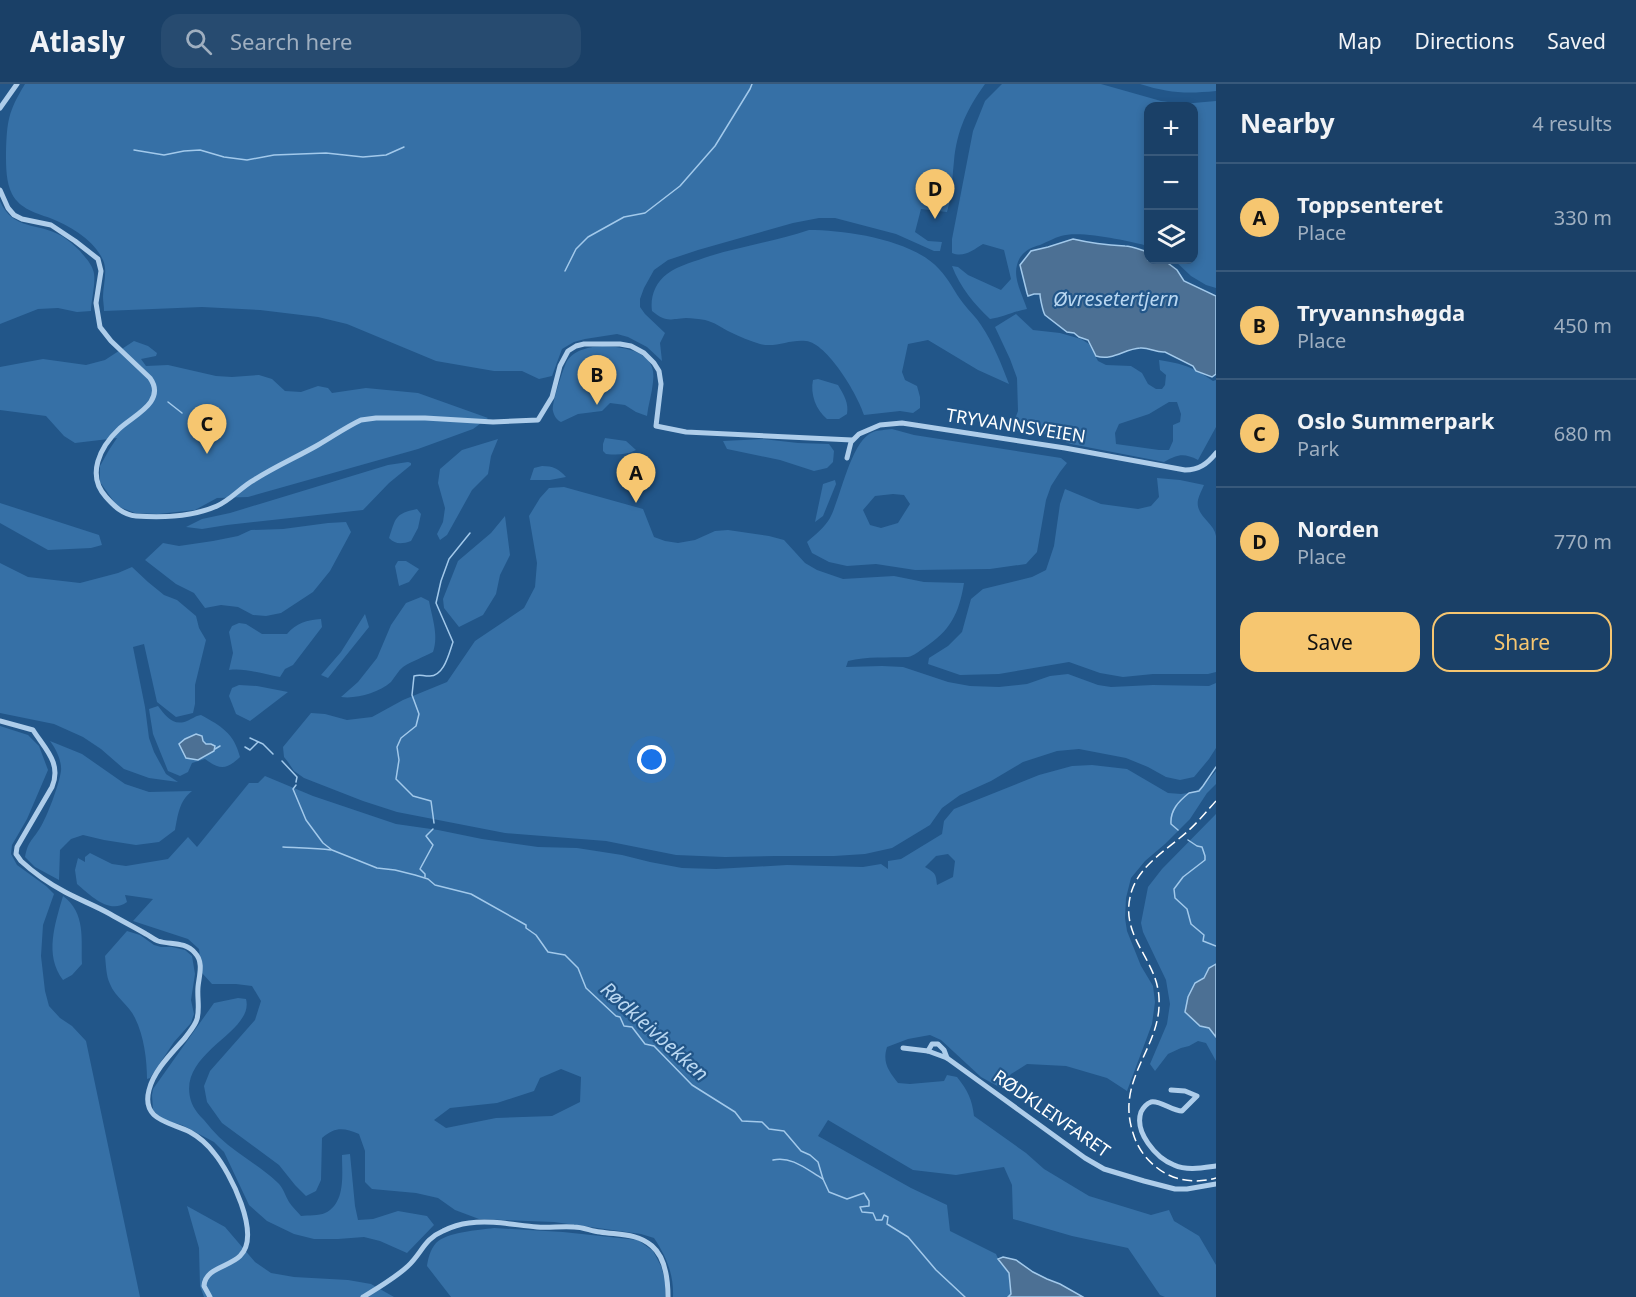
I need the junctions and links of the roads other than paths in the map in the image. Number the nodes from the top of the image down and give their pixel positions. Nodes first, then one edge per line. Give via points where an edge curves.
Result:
1 (17, 84) edge
2 (0, 108) edge
3 (0, 190) edge
4 (852, 440) junction
5 (1216, 453) edge
6 (847, 458) dead end
7 (0, 721) edge
8 (903, 1048) dead end
9 (928, 1051) junction
10 (947, 1058) junction
11 (1171, 1090) dead end
12 (1216, 1166) edge
13 (1216, 1184) edge
14 (210, 1297) edge
15 (363, 1297) edge
16 (668, 1297) edge

1 - 2 street
3 - 4 street via 14,215 51,225 98,259 101,271 96,303 101,329 154,384 152,400 114,435 96,469 97,483 105,496 119,510 131,515 181,515 218,506 254,479 361,420 538,420 552,397 565,357 584,344 624,344 650,358 662,378 656,426 686,432
4 - 5 street, TRYVANNSVEIEN via 874,427 907,423 1181,469 1198,468
4 - 6 street
7 - 14 street via 33,730 55,768 52,787 17,847 19,859 64,892 159,941 186,946 199,957 198,1018 157,1073 147,1099 154,1115 193,1134 215,1154 246,1217 246,1248 238,1259 206,1278 204,1286
8 - 9 street, RØDKLEIVFARET
9 - 10 street, RØDKLEIVFARET
9 - 10 street, RØDKLEIVFARET via 931,1045 938,1044
10 - 13 street, RØDKLEIVFARET via 1104,1169 1180,1189
11 - 12 street via 1197,1096 1182,1111 1155,1102 1142,1110 1143,1132 1154,1151 1169,1163 1187,1168
15 - 16 street via 407,1267 433,1236 464,1223 497,1222 577,1227 642,1239 662,1259

